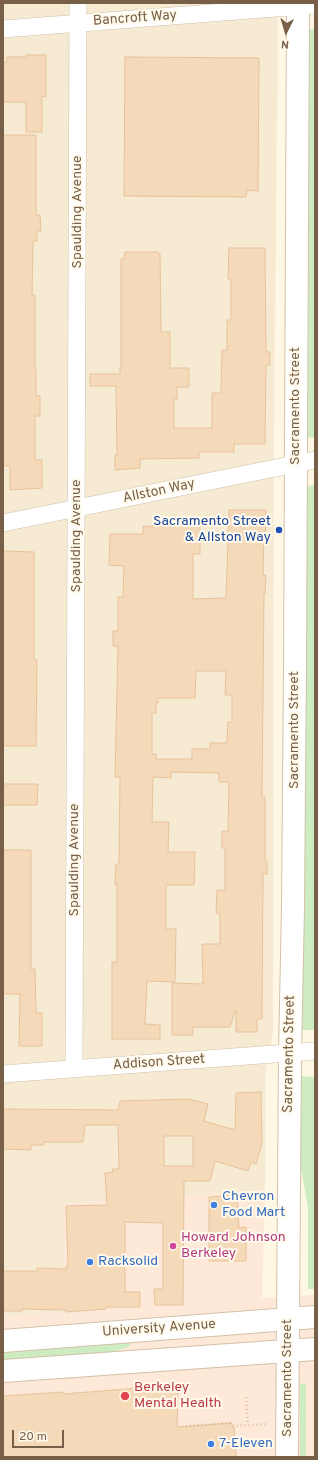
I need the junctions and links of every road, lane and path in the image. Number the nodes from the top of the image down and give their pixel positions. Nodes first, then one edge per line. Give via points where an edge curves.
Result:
1 (78, 3) edge
2 (304, 5) edge
3 (78, 23) junction
4 (3, 29) edge
5 (305, 462) edge
6 (77, 509) junction
7 (3, 523) edge
8 (315, 1051) edge
9 (290, 1054) junction
10 (74, 1068) junction
11 (3, 1074) edge
12 (315, 1317) edge
13 (288, 1319) junction
14 (3, 1341) edge
15 (315, 1349) edge
16 (288, 1350) junction
17 (3, 1371) edge
18 (246, 1397) dead end
19 (288, 1422) junction
20 (248, 1425) junction
21 (186, 1426) dead end
22 (287, 1457) edge

1 - 3 street, Spaulding Avenue
2 - 3 street, Bancroft Way
2 - 5 street, Sacramento Street
3 - 4 street, Bancroft Way
3 - 6 street, Spaulding Avenue
5 - 6 street, Allston Way
5 - 9 street, Sacramento Street
6 - 7 street, Allston Way
6 - 10 street, Spaulding Avenue
8 - 9 street, Addison Street
9 - 10 street, Addison Street
9 - 13 street, Sacramento Street
10 - 11 street, Addison Street
12 - 13 street, University Avenue
13 - 14 street, University Avenue
13 - 16 street, Sacramento Street
15 - 16 street
16 - 17 street
16 - 19 street, Sacramento Street
18 - 20 path
19 - 20 path
19 - 22 street, Sacramento Street
20 - 21 path via 234,1426 231,1423

